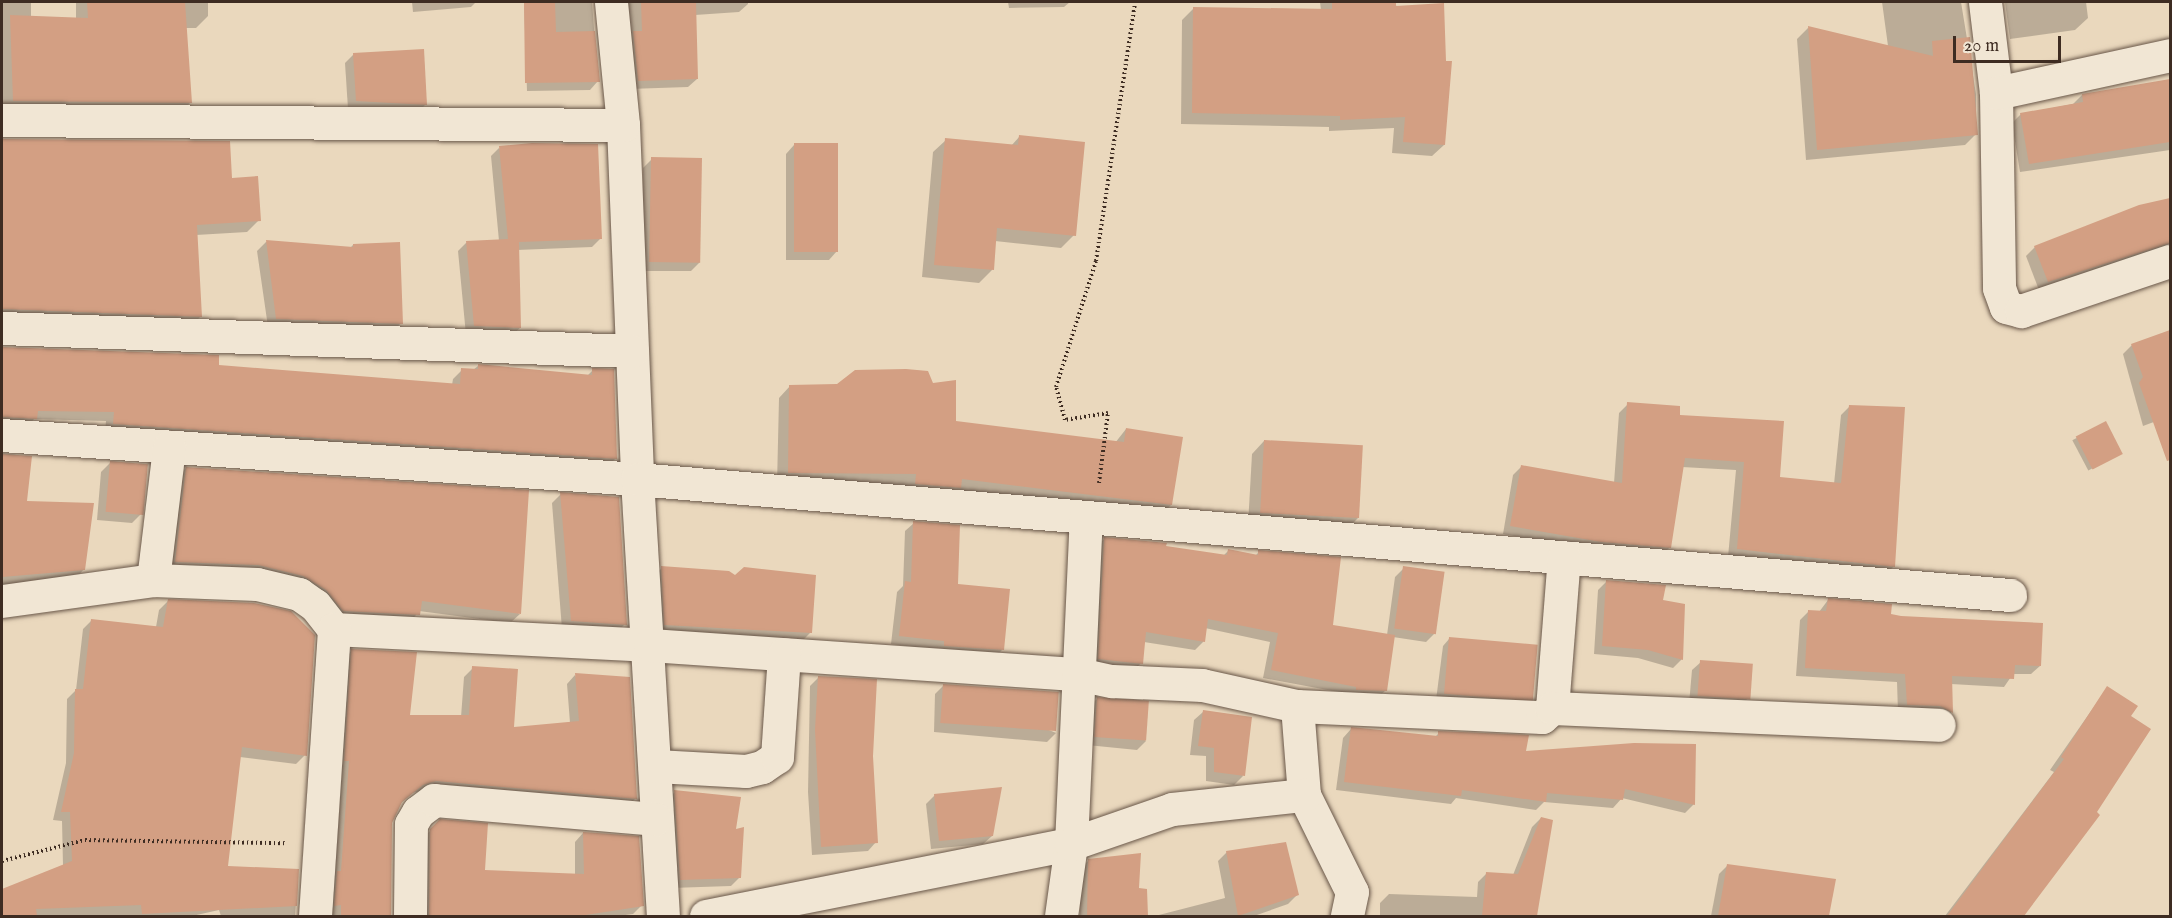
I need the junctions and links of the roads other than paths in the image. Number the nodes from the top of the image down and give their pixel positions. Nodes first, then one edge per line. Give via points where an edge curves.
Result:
1 (611, 2) edge
2 (1985, 2) edge
3 (2170, 55) edge
4 (1996, 93) junction
5 (2, 120) edge
6 (623, 125) junction
7 (2170, 261) edge
8 (2, 328) edge
9 (632, 351) junction
10 (2, 435) edge
11 (169, 447) junction
12 (637, 479) junction
13 (1086, 517) junction
14 (1564, 557) junction
15 (153, 580) junction
16 (2010, 595) dead end
17 (2, 601) edge
18 (334, 629) junction
19 (650, 645) junction
20 (784, 654) junction
21 (1078, 674) junction
22 (1297, 706) junction
23 (1552, 708) junction
24 (1939, 725) dead end
25 (656, 766) junction
26 (1304, 795) junction
27 (655, 819) junction
28 (1071, 844) junction
29 (315, 916) edge
30 (410, 916) edge
31 (663, 916) edge
32 (706, 916) edge
33 (1061, 916) edge
34 (1347, 916) edge

1 - 6 street
2 - 4 street
3 - 4 street
4 - 7 street via 1999,288 2006,306 2021,311
5 - 6 street
6 - 9 street
8 - 9 street
9 - 12 street
10 - 11 street
11 - 12 street
11 - 15 street
12 - 13 street
12 - 19 street
13 - 14 street
13 - 21 street
14 - 16 street
14 - 23 street
15 - 17 street
15 - 18 street via 257,584 299,594 315,605
18 - 19 street
18 - 29 street
19 - 20 street
19 - 25 street
20 - 21 street
20 - 25 street via 777,757 746,771
21 - 22 street via 1112,681 1202,685
21 - 28 street
22 - 23 street via 1529,719 1542,717
22 - 26 street
23 - 24 street
25 - 27 street
26 - 28 street via 1172,809
26 - 34 street via 1352,892
27 - 30 street via 434,800 418,812 411,824
27 - 31 street
28 - 32 street
28 - 33 street

